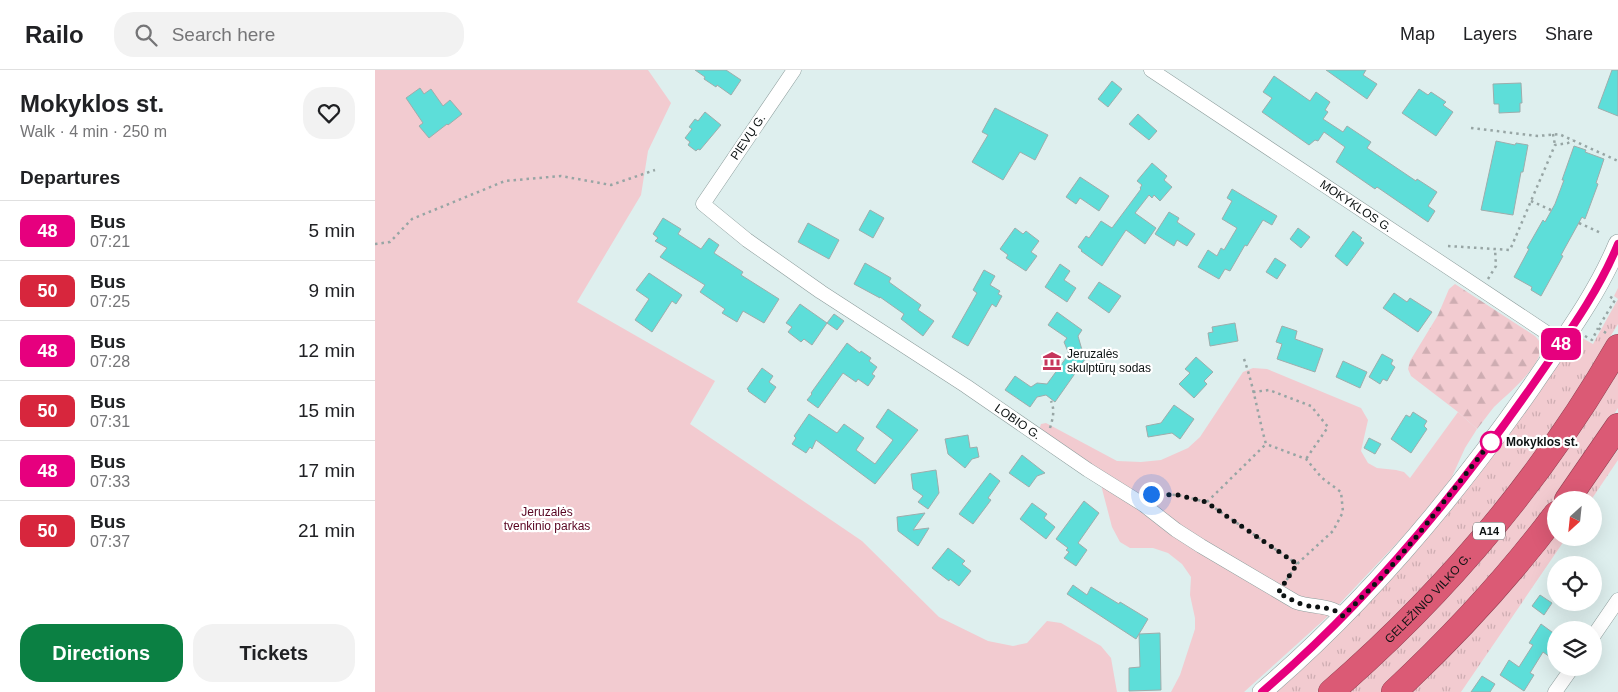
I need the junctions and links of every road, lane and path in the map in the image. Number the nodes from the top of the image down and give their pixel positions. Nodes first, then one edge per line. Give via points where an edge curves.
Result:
1 (794, 70) edge
2 (1151, 70) edge
3 (1471, 128) dead end
4 (1553, 133) junction
5 (1573, 140) junction
6 (1555, 145) junction
7 (1618, 161) edge
8 (655, 170) dead end
9 (1531, 201) junction
10 (703, 204) joint
11 (1551, 210) dead end
12 (1579, 223) dead end
13 (1601, 233) dead end
14 (375, 244) edge
15 (1618, 244) edge
16 (1449, 246) dead end
17 (1495, 249) junction
18 (1482, 289) junction
19 (1598, 328) dead end
20 (1592, 340) dead end
21 (1561, 343) junction
22 (1618, 346) edge
23 (1244, 359) dead end
24 (1253, 392) junction
25 (1051, 401) dead end
26 (1618, 426) edge
27 (1043, 440) junction
28 (1266, 444) junction
29 (1306, 459) junction
30 (1573, 491) edge
31 (1151, 494) dead end
32 (1206, 502) junction
33 (1547, 525) edge
34 (1297, 564) junction
35 (1278, 593) junction
36 (1618, 600) edge
37 (1343, 616) junction
38 (1602, 623) edge
39 (1566, 676) edge
40 (1262, 692) edge
41 (1331, 692) edge
42 (1394, 692) edge
43 (1555, 692) edge

1 - 10 street, PIEVŲ G.
2 - 18 street, MOKYKLOS G.
3 - 4 path via 1538,136
4 - 5 path
4 - 6 path
5 - 6 path
5 - 7 path
6 - 9 path
8 - 14 path via 611,185 561,176 505,181 412,219 390,242
9 - 11 path
9 - 17 path via 1510,250
10 - 27 street, LOBIO G. via 791,272
12 - 13 path
15 - 21 street via 1596,288
16 - 17 path
17 - 18 path via 1495,266
18 - 21 street, MOKYKLOS G.
19 - 20 path
21 - 37 street via 1500,432 1449,498 1389,569
22 - 41 highway, GELEŽINIO VILKO G. / A14 via 1557,442 1497,522 1405,624
23 - 24 path
24 - 28 path
24 - 29 path via 1269,390 1311,406 1328,427
25 - 27 path via 1053,419
26 - 30 highway
27 - 35 street, LOBIO G. via 1145,505 1176,530
28 - 29 path
28 - 32 path
29 - 34 path via 1322,478 1341,492 1343,512 1333,530
31 - 32 path via 1178,495
32 - 34 path
33 - 42 highway via 1499,586
34 - 35 path
35 - 37 street, LOBIO G. via 1306,606 1335,610
36 - 38 street
37 - 40 street
39 - 43 street

